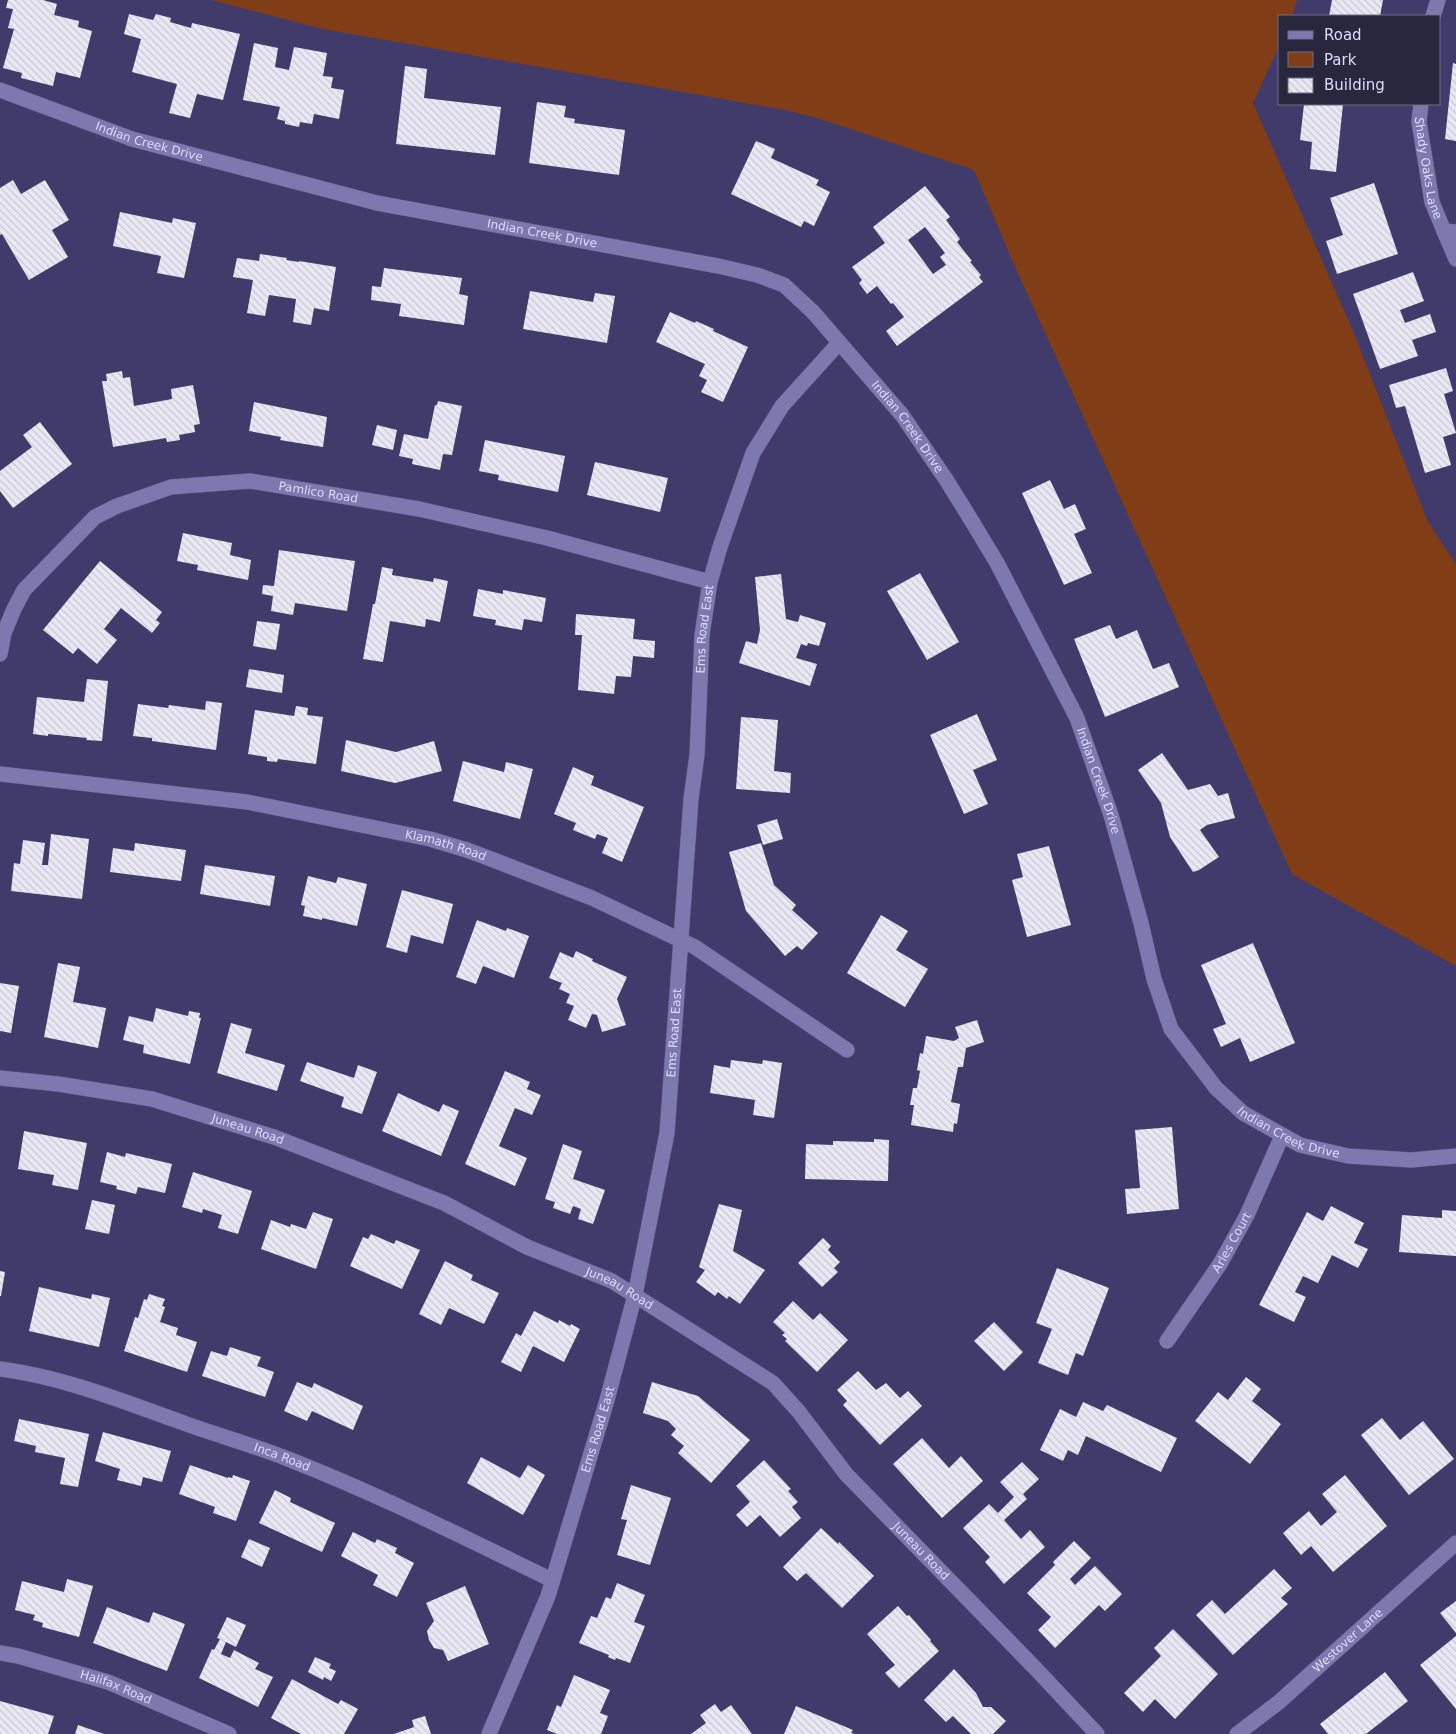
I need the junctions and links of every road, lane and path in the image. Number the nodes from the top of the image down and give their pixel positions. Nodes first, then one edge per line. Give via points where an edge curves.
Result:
1 (1438, 0) edge
2 (1433, 15) edge
3 (0, 90) edge
4 (1420, 105) edge
5 (1450, 232) edge
6 (1456, 259) edge
7 (839, 343) junction
8 (710, 582) junction
9 (0, 654) edge
10 (0, 774) edge
11 (681, 941) junction
12 (847, 1050) dead end
13 (0, 1078) edge
14 (1282, 1136) junction
15 (1456, 1156) edge
16 (635, 1295) junction
17 (1167, 1341) dead end
18 (0, 1369) edge
19 (1456, 1543) edge
20 (552, 1580) junction
21 (0, 1653) edge
22 (228, 1734) edge
23 (489, 1734) edge
24 (1097, 1734) edge
25 (1237, 1734) edge

1 - 2 street
3 - 7 street, Indian Creek Drive via 132,139 377,203 757,275 784,285
4 - 5 street, Shady Oaks Lane via 1419,122 1432,202
5 - 6 street, Shady Oaks Lane
7 - 8 street, Ems Road East via 782,406 753,453
7 - 14 street, Indian Creek Drive via 902,415 947,481 997,563 1077,718 1111,815 1154,979 1172,1029 1216,1088 1243,1113
8 - 9 street, Pamlico Road via 547,538 419,509 250,481 171,487 95,517 24,590 4,632
8 - 11 street, Ems Road East via 702,634 697,756
10 - 11 street, Klamath Road via 247,802 430,839 592,898
11 - 12 street, Klamath Road via 695,947
11 - 16 street, Ems Road East via 666,1133
13 - 16 street, Juneau Road via 152,1099 274,1137 444,1203 527,1247 612,1281
14 - 15 street, Indian Creek Drive via 1300,1145 1348,1156 1411,1160
14 - 17 street, Arles Court via 1248,1215 1220,1264
16 - 20 street, Ems Road East
16 - 24 street, Juneau Road via 773,1383 846,1474
18 - 20 street, Inca Road via 82,1387 286,1458 359,1488
19 - 25 street, Westover Lane via 1279,1702
20 - 23 street, Ems Road East
21 - 22 street, Halifax Road via 108,1682

